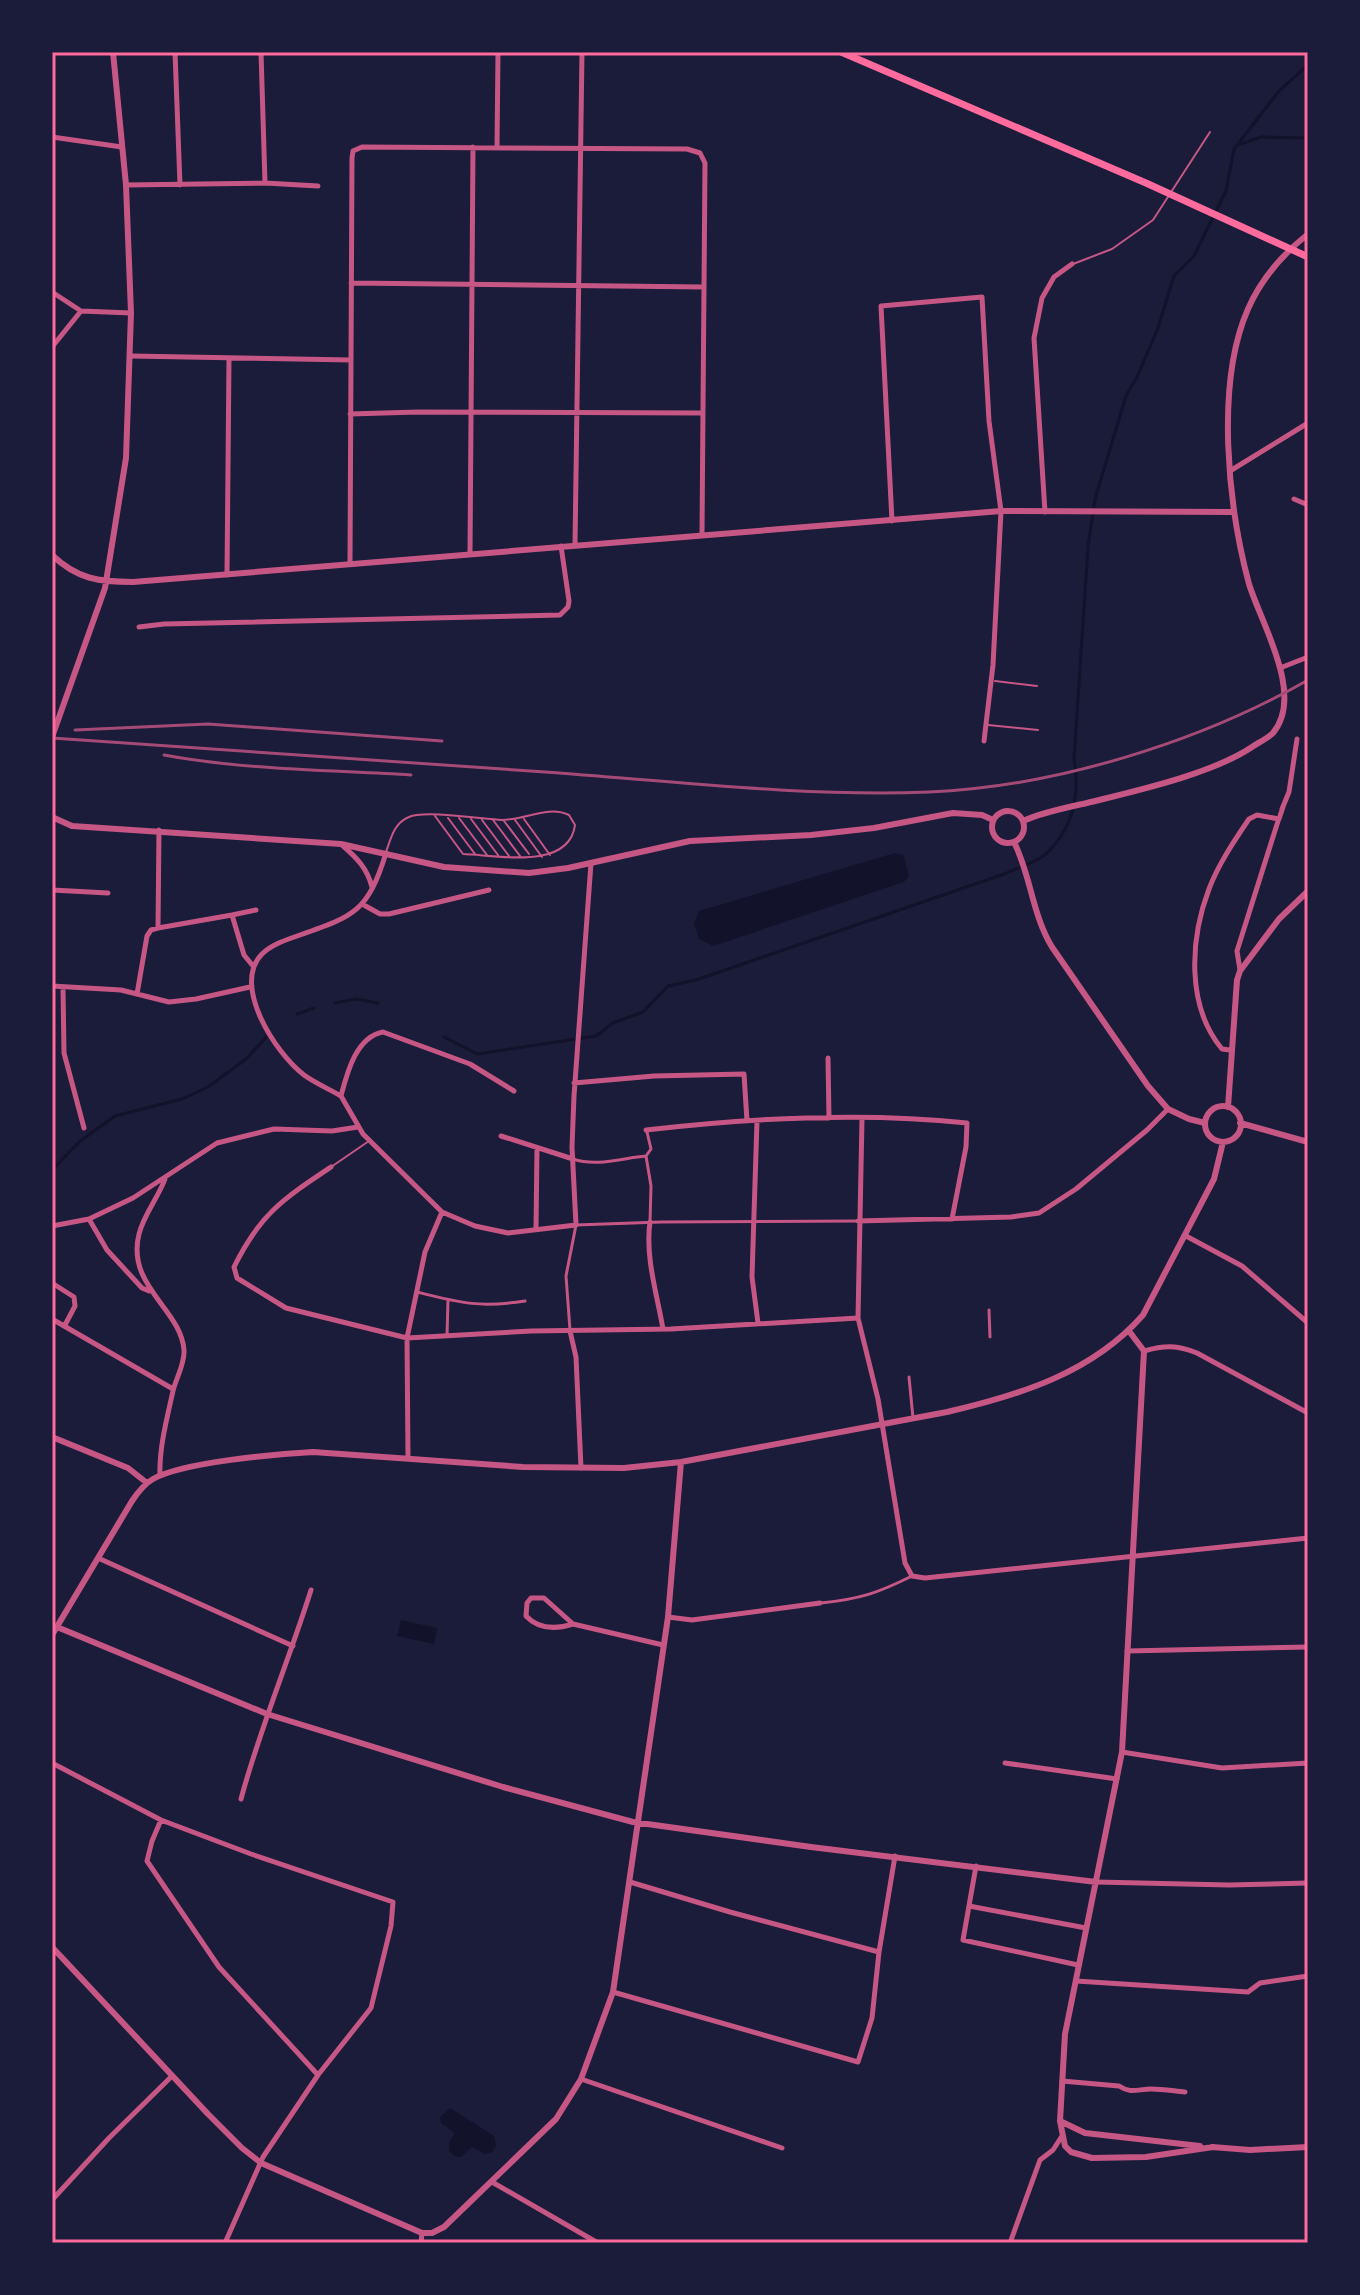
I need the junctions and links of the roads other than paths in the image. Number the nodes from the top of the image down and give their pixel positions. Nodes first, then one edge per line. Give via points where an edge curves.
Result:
1 (113, 52) edge
2 (175, 52) edge
3 (261, 52) edge
4 (498, 52) edge
5 (582, 52) edge
6 (841, 52) edge
7 (1210, 132) dead end
8 (52, 137) edge
9 (122, 147) junction
10 (473, 147) junction
11 (497, 147) junction
12 (581, 147) junction
13 (265, 183) junction
14 (126, 185) junction
15 (180, 185) junction
16 (318, 186) dead end
17 (1308, 234) edge
18 (1308, 257) edge
19 (1072, 264) joint
20 (351, 283) junction
21 (472, 284) junction
22 (579, 286) junction
23 (703, 287) junction
24 (52, 292) edge
25 (81, 311) junction
26 (131, 313) junction
27 (52, 347) edge
28 (131, 356) junction
29 (229, 359) junction
30 (351, 360) junction
31 (470, 412) junction
32 (702, 413) junction
33 (350, 414) junction
34 (577, 414) junction
35 (1308, 423) edge
36 (1230, 471) junction
37 (1294, 499) dead end
38 (1308, 505) edge
39 (1001, 511) junction
40 (1045, 512) junction
41 (1233, 512) junction
42 (892, 521) junction
43 (702, 534) junction
44 (575, 545) junction
45 (561, 546) junction
46 (470, 554) junction
47 (52, 555) edge
48 (350, 563) junction
49 (227, 575) junction
50 (107, 581) junction
51 (139, 627) dead end
52 (1308, 657) edge
53 (1280, 668) junction
54 (991, 681) junction
55 (1037, 686) dead end
56 (988, 725) junction
57 (1038, 730) dead end
58 (52, 737) edge
59 (1297, 739) dead end
60 (984, 741) dead end
61 (1283, 807) junction
62 (435, 816) junction
63 (52, 817) edge
64 (447, 817) junction
65 (459, 817) junction
66 (470, 818) junction
67 (523, 818) junction
68 (481, 819) junction
69 (492, 819) junction
70 (514, 819) junction
71 (504, 820) junction
72 (993, 820) junction
73 (1023, 821) junction
74 (159, 830) junction
75 (1014, 842) junction
76 (341, 844) junction
77 (386, 853) junction
78 (475, 855) junction
79 (487, 855) junction
80 (498, 855) junction
81 (550, 855) junction
82 (509, 856) junction
83 (520, 856) junction
84 (530, 856) junction
85 (542, 857) junction
86 (591, 863) junction
87 (52, 890) edge
88 (373, 890) junction
89 (489, 890) dead end
90 (1308, 891) edge
91 (108, 893) dead end
92 (362, 904) junction
93 (256, 910) dead end
94 (232, 915) junction
95 (158, 928) junction
96 (253, 966) junction
97 (1240, 971) junction
98 (52, 986) edge
99 (250, 987) junction
100 (63, 988) junction
101 (137, 994) junction
102 (1230, 1050) junction
103 (828, 1058) dead end
104 (574, 1083) junction
105 (514, 1091) dead end
106 (341, 1096) junction
107 (1228, 1107) junction
108 (1168, 1109) junction
109 (829, 1118) junction
110 (862, 1119) junction
111 (747, 1121) junction
112 (757, 1121) junction
113 (1205, 1123) junction
114 (1240, 1123) junction
115 (358, 1127) junction
116 (84, 1128) dead end
117 (646, 1130) joint
118 (501, 1136) dead end
119 (370, 1140) junction
120 (1223, 1142) junction
121 (1308, 1142) edge
122 (537, 1148) junction
123 (646, 1156) junction
124 (573, 1159) junction
125 (331, 1167) joint
126 (165, 1178) junction
127 (442, 1212) junction
128 (89, 1219) junction
129 (952, 1219) junction
130 (858, 1221) junction
131 (650, 1222) junction
132 (753, 1222) junction
133 (576, 1225) junction
134 (52, 1226) edge
135 (536, 1228) junction
136 (1186, 1236) junction
137 (52, 1283) edge
138 (150, 1291) junction
139 (417, 1292) junction
140 (448, 1300) junction
141 (525, 1301) dead end
142 (989, 1310) dead end
143 (858, 1318) junction
144 (52, 1319) edge
145 (758, 1323) junction
146 (1308, 1323) edge
147 (65, 1325) junction
148 (663, 1329) junction
149 (570, 1331) junction
150 (1129, 1331) junction
151 (447, 1337) junction
152 (990, 1337) dead end
153 (407, 1338) junction
154 (1144, 1351) junction
155 (909, 1377) dead end
156 (173, 1389) junction
157 (1308, 1413) edge
158 (913, 1418) junction
159 (882, 1423) junction
160 (52, 1437) edge
161 (408, 1458) junction
162 (681, 1462) junction
163 (581, 1468) junction
164 (160, 1475) junction
165 (147, 1483) junction
166 (1308, 1538) edge
167 (1132, 1556) junction
168 (98, 1558) junction
169 (912, 1576) junction
170 (311, 1590) dead end
171 (820, 1603) joint
172 (668, 1617) junction
173 (573, 1624) junction
174 (57, 1627) junction
175 (52, 1635) edge
176 (663, 1645) junction
177 (293, 1646) junction
178 (1308, 1647) edge
179 (1127, 1651) junction
180 (267, 1714) junction
181 (1122, 1752) junction
182 (52, 1763) edge
183 (1005, 1763) dead end
184 (1308, 1763) edge
185 (1117, 1779) junction
186 (241, 1799) dead end
187 (161, 1820) junction
188 (639, 1824) junction
189 (895, 1856) junction
190 (976, 1866) junction
191 (630, 1882) junction
192 (1096, 1882) junction
193 (1308, 1883) edge
194 (969, 1906) junction
195 (1086, 1928) junction
196 (52, 1947) edge
197 (879, 1952) junction
198 (1078, 1965) junction
199 (1308, 1976) edge
200 (1076, 1981) junction
201 (613, 1992) junction
202 (318, 2075) junction
203 (172, 2076) junction
204 (581, 2079) junction
205 (1062, 2081) junction
206 (1185, 2092) dead end
207 (1060, 2121) junction
208 (1062, 2136) junction
209 (1213, 2147) junction
210 (1308, 2147) edge
211 (782, 2148) dead end
212 (261, 2163) junction
213 (492, 2182) junction
214 (52, 2199) edge
215 (422, 2233) junction
216 (432, 2233) junction
217 (225, 2243) edge
218 (421, 2243) edge
219 (431, 2243) edge
220 (598, 2243) edge
221 (1010, 2243) edge

1 - 9 street
2 - 15 street
3 - 13 street
4 - 11 street
5 - 12 street
6 - 18 main road
7 - 19 lane via 1153,220 1112,249
8 - 9 street
9 - 14 street
10 - 11 street
10 - 20 street via 353,151
10 - 21 street
11 - 12 street
12 - 22 street
12 - 23 street via 700,153 705,163
13 - 15 street
13 - 16 street
14 - 15 street
14 - 26 street
17 - 36 street via 1287,251 1246,313 1230,389
19 - 40 street via 1054,277 1042,298 1034,338
20 - 21 street
20 - 30 street
21 - 22 street
21 - 31 street
22 - 23 street
22 - 34 street
23 - 32 street
24 - 25 street
25 - 26 street
25 - 27 street
26 - 28 street
28 - 29 street
28 - 50 street via 126,458
29 - 30 street
29 - 49 street
30 - 33 street
31 - 33 street
31 - 34 street
31 - 46 street
32 - 34 street
32 - 43 street
33 - 48 street
34 - 44 street
35 - 36 street
36 - 41 street
37 - 38 street
39 - 40 street
39 - 42 street
39 - 42 street via 982,297 881,306
39 - 54 street
40 - 41 street
41 - 53 street via 1250,585
42 - 43 street
43 - 44 street
44 - 45 street
45 - 46 street
45 - 51 street via 569,601 560,615
46 - 48 street
47 - 50 street via 77,575
48 - 49 street
49 - 50 street
50 - 58 street
52 - 53 street
53 - 73 street via 1284,707 1273,733 1235,758
54 - 55 lane
54 - 56 street
56 - 57 lane
56 - 60 street
59 - 61 street
61 - 97 street via 1237,951
61 - 102 street via 1279,819 1249,819 1210,887 1200,921 1195,968 1202,1016 1222,1049
62 - 64 lane
62 - 77 lane via 414,815 397,824
62 - 78 lane via 463,854
63 - 74 street via 72,826
64 - 65 lane
64 - 78 lane
65 - 66 lane
65 - 79 lane
66 - 68 lane
66 - 80 lane
67 - 70 lane
67 - 81 lane
67 - 81 lane via 549,811 573,819 571,841
68 - 69 lane
68 - 82 lane
69 - 71 lane
69 - 83 lane
70 - 71 lane
70 - 85 lane
71 - 84 lane
72 - 73 street via 1005,811
72 - 75 street via 996,839
72 - 86 street via 953,813 842,831 690,841
73 - 75 street via 1023,832
74 - 76 street
74 - 95 street
75 - 108 street via 1041,929
76 - 77 street
76 - 88 street via 362,864
77 - 86 street via 469,870 529,873
77 - 88 street
78 - 79 lane
79 - 80 lane
80 - 82 lane
81 - 85 lane
82 - 83 lane
83 - 84 lane
84 - 85 lane
86 - 104 street
87 - 91 street
88 - 92 street
89 - 92 street via 389,914
90 - 97 street
92 - 96 street via 340,921 268,949
93 - 94 street
94 - 95 street
94 - 96 street via 244,955
95 - 101 street via 147,936
96 - 99 street
97 - 102 street
98 - 100 street
99 - 101 street via 169,1002
99 - 106 street via 275,1041 303,1074
100 - 101 street
100 - 116 street via 64,1053
102 - 107 street
103 - 109 street
104 - 111 street via 744,1074
104 - 124 street
105 - 106 street via 470,1064 383,1032 357,1051
106 - 115 street
107 - 113 street via 1215,1108
107 - 114 street
108 - 113 street
108 - 129 street via 1076,1189 1039,1213
109 - 110 street
109 - 112 street
110 - 129 street via 967,1123
110 - 130 street
111 - 112 street
111 - 117 street
112 - 132 street
113 - 120 street via 1210,1136
114 - 120 street via 1235,1136
114 - 121 street
115 - 119 street
115 - 126 street via 274,1129 242,1136 217,1143
117 - 123 street via 651,1149
118 - 122 street
119 - 125 lane
119 - 127 street
120 - 136 street via 1214,1179
122 - 124 street
122 - 135 street
123 - 124 street via 611,1162
123 - 131 street
124 - 133 street
125 - 153 street via 280,1201 248,1240 234,1267 237,1278 286,1308
126 - 128 street
126 - 138 street via 137,1243
127 - 135 street via 494,1232
127 - 139 street via 425,1252
128 - 134 street
128 - 138 street via 107,1250
129 - 130 street
130 - 132 street
130 - 143 street
131 - 132 street
131 - 133 street
131 - 148 street via 647,1237
132 - 145 street
133 - 135 street
133 - 149 street via 566,1276
136 - 146 street via 1242,1266
136 - 150 street
137 - 147 street via 74,1297
138 - 156 street via 184,1348
139 - 140 street
139 - 153 street
140 - 141 street via 490,1306
140 - 151 street
142 - 152 street
143 - 145 street
143 - 159 street
144 - 147 street
145 - 148 street
147 - 156 street
148 - 149 street
149 - 151 street
149 - 163 street
150 - 154 street
150 - 158 street via 1076,1369 1031,1389
151 - 153 street
153 - 161 street
154 - 157 street via 1178,1346 1197,1353
154 - 167 street
155 - 158 street
156 - 164 street
158 - 159 street
159 - 162 street
159 - 169 street via 905,1563
160 - 165 street via 128,1468
161 - 163 street
161 - 164 street via 284,1454
162 - 163 street
162 - 172 street
164 - 165 street
165 - 168 street
166 - 167 street
167 - 169 street
167 - 179 street
168 - 174 street
168 - 177 street
169 - 171 street via 877,1594
170 - 177 street
171 - 172 street via 692,1620
172 - 176 street
173 - 173 street via 544,1598 527,1603 526,1616 539,1626
173 - 176 street
174 - 175 street
174 - 180 street
176 - 188 street
177 - 180 street
178 - 179 street
179 - 181 street
180 - 186 street
180 - 188 street
181 - 184 street via 1222,1768
181 - 185 street
182 - 187 street
183 - 185 street
185 - 192 street
187 - 202 street via 147,1861 219,1967
187 - 202 street via 393,1902 371,2008
188 - 189 street
188 - 191 street
189 - 190 street
189 - 197 street
190 - 192 street
190 - 194 street
191 - 197 street
191 - 201 street
192 - 193 street
192 - 195 street
194 - 195 street
194 - 198 street via 963,1940
195 - 198 street
196 - 203 street
197 - 201 street via 872,2018 858,2062
198 - 200 street
199 - 200 street via 1260,1983 1248,1992
200 - 205 street
201 - 204 street
202 - 212 street
203 - 212 street
203 - 214 street
204 - 211 street
204 - 213 street via 556,2119
205 - 206 street via 1126,2091
205 - 207 street
207 - 208 street
207 - 209 street via 1102,2136
208 - 209 street via 1071,2152 1092,2158
208 - 221 street via 1040,2160
209 - 210 street
212 - 215 street
212 - 217 street
213 - 216 street
213 - 220 street
215 - 216 street
215 - 218 street
216 - 219 street

